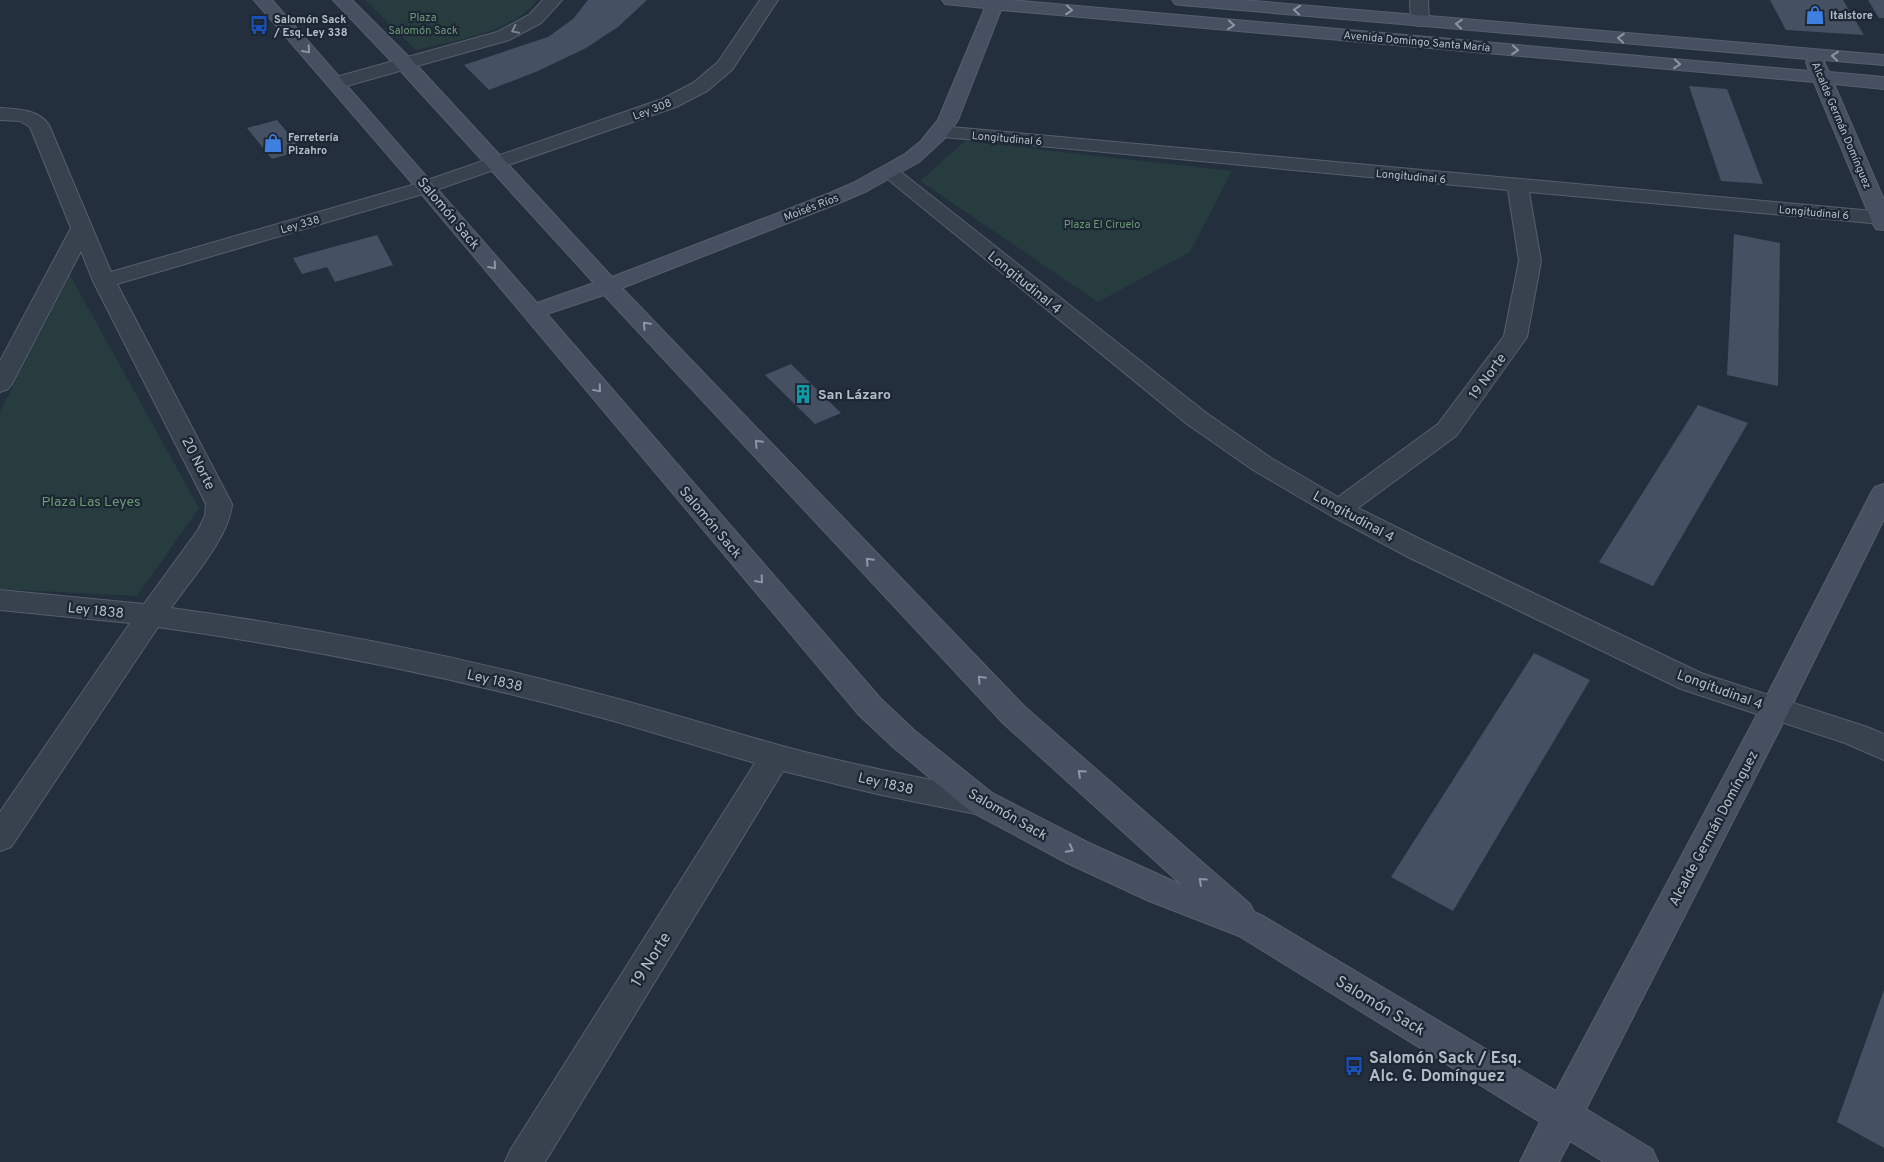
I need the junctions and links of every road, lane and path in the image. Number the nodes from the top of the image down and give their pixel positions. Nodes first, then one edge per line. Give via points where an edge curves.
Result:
1 (263, 0) edge
2 (342, 0) edge
3 (553, 0) edge
4 (769, 0) edge
5 (951, 0) edge
6 (1181, 0) edge
7 (1419, 0) edge
8 (998, 2) edge
9 (1420, 20) junction
10 (1811, 54) junction
11 (1884, 60) edge
12 (405, 64) junction
13 (1822, 77) junction
14 (1884, 83) edge
15 (336, 84) junction
16 (0, 114) edge
17 (940, 132) junction
18 (496, 162) junction
19 (889, 172) junction
20 (1518, 186) junction
21 (426, 187) junction
22 (1883, 221) edge
23 (82, 227) junction
24 (104, 281) junction
25 (608, 286) junction
26 (532, 312) junction
27 (0, 384) edge
28 (1884, 493) edge
29 (1339, 509) junction
30 (0, 600) edge
31 (150, 616) junction
32 (1775, 709) junction
33 (1884, 748) edge
34 (775, 757) junction
35 (981, 802) junction
36 (0, 838) edge
37 (1252, 926) junction
38 (1563, 1115) junction
39 (524, 1162) edge
40 (1539, 1162) edge
41 (1639, 1162) edge

1 -> 15 main road, Salomón Sack
2 - 12 main road, Salomón Sack
3 -> 12 street via 534,19 503,36
4 - 18 street, Ley 308 via 725,66 700,87 650,110
5 - 8 main road, Avenida Domingo Santa María
9 -> 6 main road, Avenida Domingo Santa María
7 - 9 street
8 -> 13 main road, Avenida Domingo Santa María
8 - 17 main road, Moisés Ríos via 951,115
10 -> 9 main road, Avenida Domingo Santa María
11 -> 10 main road, Avenida Domingo Santa María
10 - 13 main road, Alcalde Germán Domínguez
12 - 15 street
12 - 18 main road, Salomón Sack
13 - 14 main road, Avenida Domingo Santa María
13 - 22 main road, Alcalde Germán Domínguez
15 - 21 main road, Salomón Sack
16 - 23 street, 20 Norte via 26,117 39,125
17 - 19 main road, Moisés Ríos via 912,158
17 - 20 street, Longitudinal 6
18 - 21 street, Ley 338
18 - 25 main road, Salomón Sack
19 - 25 main road, Moisés Ríos via 837,197
19 - 29 street, Longitudinal 4 via 1196,418 1262,464
20 - 22 street, Longitudinal 6
20 - 29 street, 19 Norte via 1530,261 1515,337 1447,430
21 - 24 street, Ley 338
21 -> 26 main road, Salomón Sack
23 - 24 street, 20 Norte
23 - 27 street
24 - 31 street, 20 Norte via 219,504 215,525
25 - 26 main road, Moisés Ríos
37 -> 25 main road, Salomón Sack via 1014,715
26 -> 35 main road, Salomón Sack via 864,700 904,739
28 - 32 main road, Alcalde Germán Domínguez
29 - 32 street, Longitudinal 4 via 1691,681
30 - 31 street, Ley 1838
31 - 34 street, Ley 1838 via 333,645 451,670 567,697
31 - 36 street, 20 Norte
32 - 33 street, Longitudinal 4 via 1856,735
32 - 38 main road, Alcalde Germán Domínguez
34 - 35 street, Ley 1838
34 - 39 street, 19 Norte
35 -> 37 main road, Salomón Sack via 1078,853 1162,891
37 - 38 main road, Salomón Sack
38 - 40 main road, Alcalde Germán Domínguez
38 - 41 main road, Salomón Sack

